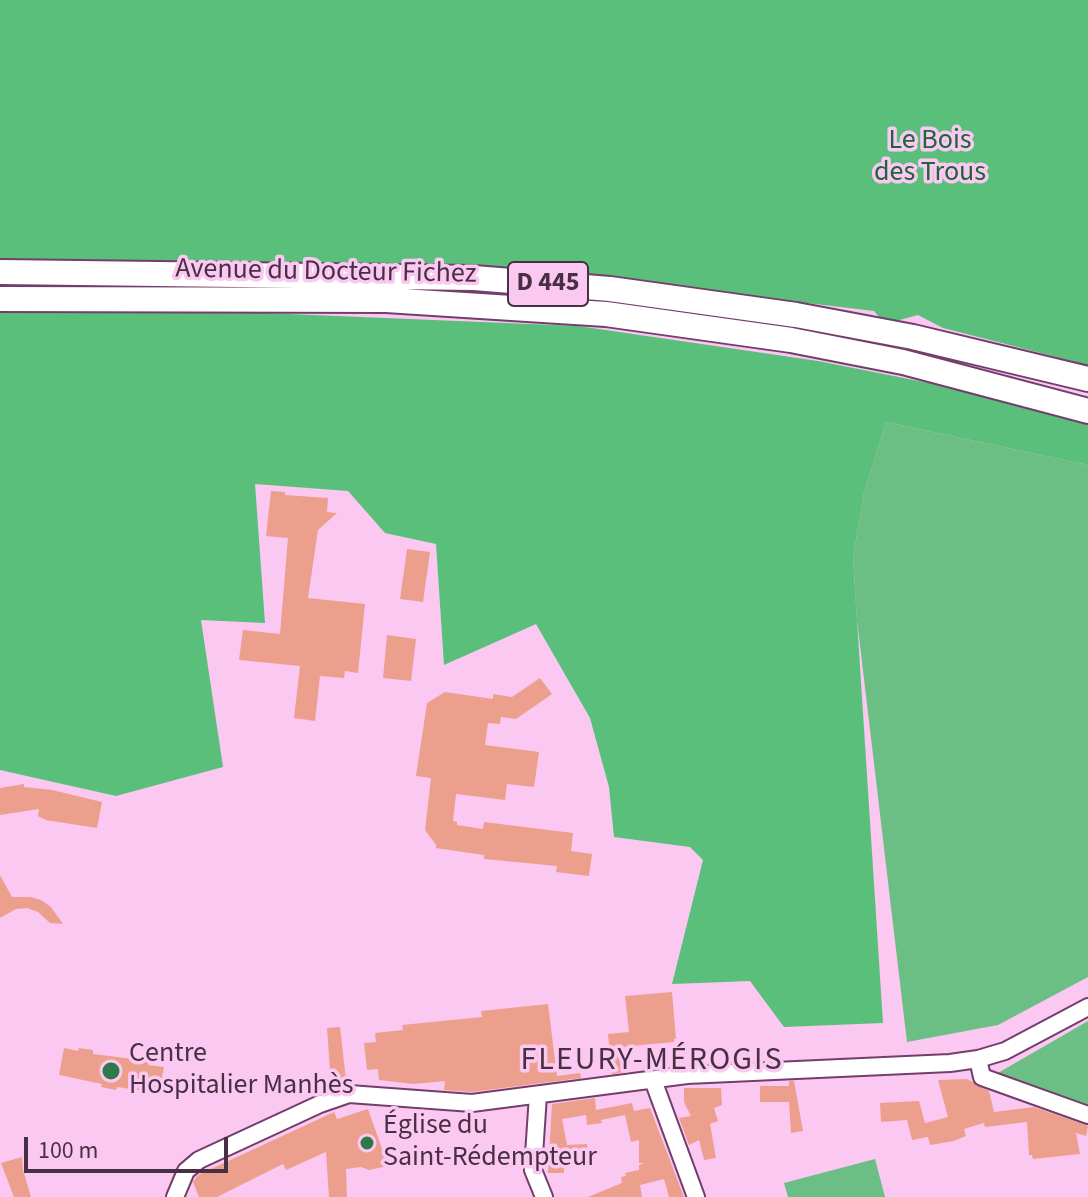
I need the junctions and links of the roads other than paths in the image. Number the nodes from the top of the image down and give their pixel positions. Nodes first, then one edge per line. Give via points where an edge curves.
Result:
1 (0, 272) edge
2 (0, 299) edge
3 (1088, 379) edge
4 (1088, 411) edge
5 (1088, 1007) edge
6 (978, 1059) junction
7 (653, 1080) junction
8 (538, 1095) junction
9 (1088, 1115) edge
10 (175, 1197) edge
11 (544, 1197) edge
12 (696, 1197) edge

1 - 3 main road, D 445 via 474,278 610,289 811,317
2 - 4 main road, Avenue du Docteur Fichez / D 445 via 386,300 606,314 791,340 933,368
5 - 6 street via 1034,1038
6 - 7 street
6 - 9 street via 982,1077
7 - 8 street
7 - 12 street
8 - 10 street via 472,1103 348,1094 199,1160 186,1171
8 - 11 street via 533,1170

